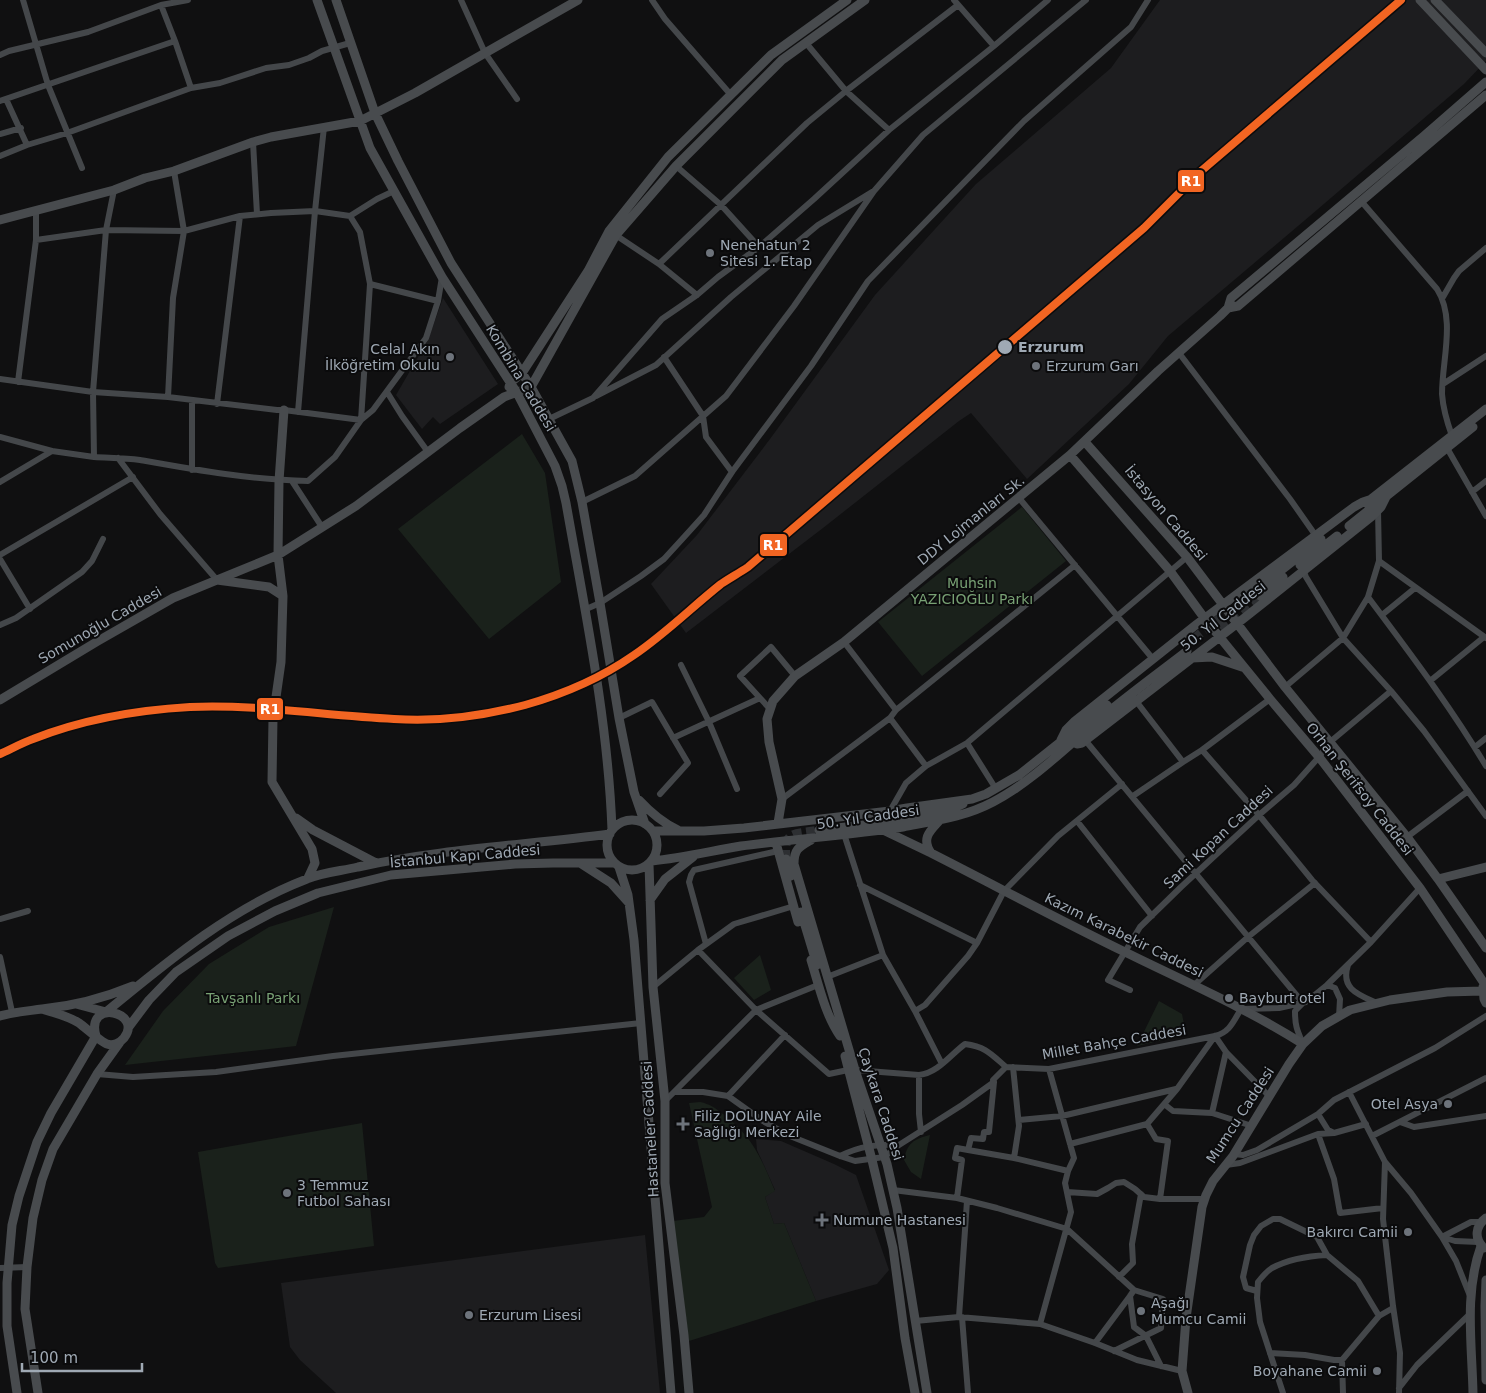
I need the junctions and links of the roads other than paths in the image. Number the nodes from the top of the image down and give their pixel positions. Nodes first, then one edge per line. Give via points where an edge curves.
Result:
1 (23, 0) edge
2 (188, 0) edge
3 (317, 0) edge
4 (336, 0) edge
5 (461, 0) edge
6 (578, 0) edge
7 (652, 0) edge
8 (847, 0) edge
9 (865, 0) edge
10 (1048, 0) edge
11 (1086, 0) edge
12 (1148, 0) edge
13 (1420, 0) edge
14 (1436, 0) edge
15 (956, 2) edge
16 (161, 5) junction
17 (175, 41) junction
18 (350, 43) junction
19 (806, 43) junction
20 (36, 44) junction
21 (994, 46) junction
22 (335, 48) junction
23 (485, 53) junction
24 (1486, 53) edge
25 (0, 55) edge
26 (1485, 69) edge
27 (1486, 82) edge
28 (48, 85) junction
29 (191, 88) junction
30 (846, 91) junction
31 (730, 95) junction
32 (1486, 95) edge
33 (517, 99) dead end
34 (3, 100) edge
35 (375, 113) junction
36 (360, 121) junction
37 (324, 127) junction
38 (21, 128) junction
39 (888, 130) junction
40 (67, 133) junction
41 (0, 134) edge
42 (253, 142) junction
43 (27, 145) junction
44 (0, 156) edge
45 (676, 166) junction
46 (82, 168) dead end
47 (174, 171) junction
48 (114, 190) junction
49 (394, 191) junction
50 (874, 191) junction
51 (1361, 201) junction
52 (721, 205) junction
53 (315, 210) junction
54 (36, 212) junction
55 (257, 214) junction
56 (240, 216) junction
57 (350, 216) junction
58 (0, 220) edge
59 (106, 230) junction
60 (184, 231) junction
61 (612, 233) junction
62 (36, 240) junction
63 (759, 247) junction
64 (1486, 248) edge
65 (659, 264) junction
66 (442, 277) junction
67 (370, 284) junction
68 (697, 294) junction
69 (1443, 298) junction
70 (438, 301) junction
71 (1228, 308) junction
72 (1180, 353) junction
73 (1486, 356) edge
74 (664, 358) junction
75 (522, 373) junction
76 (0, 380) edge
77 (18, 382) junction
78 (510, 383) junction
79 (1443, 384) junction
80 (531, 387) junction
81 (93, 392) junction
82 (387, 392) junction
83 (517, 393) junction
84 (504, 397) junction
85 (168, 398) junction
86 (593, 398) junction
87 (192, 401) junction
88 (217, 404) junction
89 (1486, 409) edge
90 (284, 410) junction
91 (298, 412) junction
92 (703, 416) junction
93 (1486, 417) edge
94 (549, 419) junction
95 (361, 420) junction
96 (1452, 436) junction
97 (0, 437) edge
98 (1085, 442) junction
99 (1447, 448) junction
100 (52, 451) junction
101 (428, 452) junction
102 (1070, 455) junction
103 (94, 457) junction
104 (118, 458) junction
105 (192, 470) junction
106 (732, 472) junction
107 (132, 477) junction
108 (279, 481) junction
109 (292, 481) junction
110 (1486, 481) edge
111 (0, 482) edge
112 (1472, 492) junction
113 (1387, 495) junction
114 (1019, 498) junction
115 (1369, 500) junction
116 (582, 502) junction
117 (1378, 510) junction
118 (1486, 516) edge
119 (322, 527) junction
120 (1316, 536) junction
121 (103, 539) dead end
122 (0, 555) edge
123 (278, 555) junction
124 (1187, 557) junction
125 (0, 559) edge
126 (1379, 561) junction
127 (1075, 565) junction
128 (1303, 570) junction
129 (1170, 571) junction
130 (217, 580) junction
131 (1416, 588) junction
132 (283, 596) junction
133 (1368, 597) junction
134 (600, 603) junction
135 (1224, 605) junction
136 (30, 609) junction
137 (584, 610) junction
138 (1382, 615) junction
139 (1118, 616) junction
140 (1205, 619) junction
141 (1237, 624) junction
142 (0, 625) edge
143 (1219, 637) junction
144 (1343, 638) junction
145 (1485, 638) edge
146 (844, 642) junction
147 (1187, 652) junction
148 (1153, 659) junction
149 (681, 665) dead end
150 (1246, 669) junction
151 (795, 676) junction
152 (1430, 681) junction
153 (1285, 687) junction
154 (1391, 691) junction
155 (760, 698) junction
156 (1270, 699) junction
157 (0, 700) edge
158 (1136, 701) junction
159 (770, 709) junction
160 (896, 710) junction
161 (619, 718) junction
162 (890, 718) junction
163 (709, 722) junction
164 (673, 738) junction
165 (1486, 738) edge
166 (1085, 740) junction
167 (1330, 742) junction
168 (967, 743) junction
169 (1063, 745) junction
170 (1475, 747) junction
171 (1202, 750) junction
172 (1319, 757) junction
173 (1183, 762) junction
174 (926, 766) junction
175 (1486, 766) edge
176 (1122, 784) junction
177 (737, 789) dead end
178 (996, 789) junction
179 (1468, 790) junction
180 (660, 794) dead end
181 (1133, 796) junction
182 (636, 797) junction
183 (782, 799) junction
184 (972, 799) junction
185 (890, 811) junction
186 (1259, 814) junction
187 (292, 815) junction
188 (1486, 816) edge
189 (940, 820) junction
190 (1077, 821) junction
191 (778, 823) junction
192 (645, 824) junction
193 (883, 830) junction
194 (653, 831) junction
195 (681, 831) junction
196 (611, 832) junction
197 (817, 834) junction
198 (844, 834) junction
199 (1407, 837) junction
200 (777, 847) junction
201 (931, 853) junction
202 (696, 855) junction
203 (786, 859) tunnel mouth
204 (651, 862) junction
205 (376, 863) junction
206 (580, 863) junction
207 (616, 865) junction
208 (1486, 867) edge
209 (1195, 874) junction
210 (308, 878) junction
211 (1438, 879) junction
212 (1315, 883) junction
213 (860, 885) junction
214 (1420, 888) junction
215 (1004, 891) junction
216 (650, 900) junction
217 (629, 903) junction
218 (794, 906) junction
219 (28, 911) dead end
220 (1152, 916) junction
221 (0, 919) edge
222 (1248, 937) junction
223 (1371, 942) junction
224 (977, 943) junction
225 (706, 944) junction
226 (1486, 948) edge
227 (698, 950) junction
228 (1126, 952) junction
229 (883, 955) junction
230 (0, 957) edge
231 (1348, 964) junction
232 (827, 977) junction
233 (141, 983) junction
234 (818, 985) junction
235 (1194, 985) junction
236 (1327, 985) junction
237 (1484, 985) edge
238 (653, 987) junction
239 (1130, 990) dead end
240 (1303, 1003) junction
241 (1377, 1003) junction
242 (1486, 1003) edge
243 (76, 1004) junction
244 (42, 1009) junction
245 (1241, 1009) junction
246 (756, 1010) junction
247 (915, 1011) junction
248 (12, 1012) junction
249 (106, 1012) junction
250 (0, 1016) edge
251 (1486, 1016) edge
252 (1339, 1017) junction
253 (641, 1023) junction
254 (128, 1028) junction
255 (785, 1035) junction
256 (96, 1036) junction
257 (840, 1036) junction
258 (1214, 1036) junction
259 (121, 1042) junction
260 (1303, 1044) junction
261 (1226, 1052) junction
262 (942, 1064) junction
263 (1006, 1067) junction
264 (1014, 1068) junction
265 (1048, 1069) junction
266 (852, 1070) junction
267 (97, 1074) junction
268 (919, 1075) junction
269 (1486, 1078) edge
270 (994, 1082) junction
271 (1177, 1089) junction
272 (675, 1092) junction
273 (1349, 1092) junction
274 (728, 1096) junction
275 (1269, 1096) junction
276 (665, 1102) junction
277 (1164, 1104) junction
278 (1212, 1112) junction
279 (1318, 1114) junction
280 (1062, 1116) junction
281 (1486, 1116) edge
282 (1019, 1120) junction
283 (1400, 1122) junction
284 (1147, 1124) junction
285 (1366, 1124) junction
286 (1252, 1126) junction
287 (921, 1132) junction
288 (1334, 1133) junction
289 (1318, 1134) junction
290 (1372, 1136) junction
291 (880, 1144) junction
292 (1070, 1144) junction
293 (899, 1145) junction
294 (868, 1146) junction
295 (968, 1150) junction
296 (1234, 1154) junction
297 (840, 1156) junction
298 (884, 1157) junction
299 (1014, 1158) junction
300 (872, 1160) junction
301 (1385, 1162) junction
302 (1226, 1164) junction
303 (1068, 1171) junction
304 (893, 1190) junction
305 (1067, 1192) junction
306 (1141, 1194) junction
307 (957, 1198) junction
308 (1160, 1199) junction
309 (1204, 1199) junction
310 (967, 1201) junction
311 (1383, 1208) junction
312 (1484, 1220) edge
313 (1067, 1229) junction
314 (1442, 1237) junction
315 (1482, 1246) edge
316 (1327, 1255) junction
317 (27, 1267) junction
318 (4, 1268) edge
319 (1119, 1277) junction
320 (1486, 1280) edge
321 (1257, 1291) junction
322 (1132, 1293) junction
323 (1470, 1297) junction
324 (1485, 1306) edge
325 (1393, 1308) junction
326 (1471, 1313) junction
327 (1379, 1316) junction
328 (961, 1317) junction
329 (915, 1321) junction
330 (1040, 1324) junction
331 (1146, 1336) junction
332 (1095, 1343) junction
333 (1114, 1351) junction
334 (1270, 1353) junction
335 (1342, 1360) junction
336 (1161, 1366) junction
337 (1182, 1370) junction
338 (1486, 1380) edge
339 (1399, 1391) edge
340 (17, 1393) edge
341 (38, 1393) edge
342 (671, 1393) edge
343 (689, 1393) edge
344 (916, 1393) edge
345 (927, 1393) edge
346 (968, 1393) edge
347 (1188, 1393) edge
348 (1283, 1393) edge
349 (1343, 1393) edge
350 (1473, 1393) edge

1 - 20 street
2 - 16 street
3 - 22 main road, Kombina Caddesi
4 - 18 main road, Kombina Caddesi
5 - 23 street
6 - 23 main road
7 - 31 street
8 - 31 main road via 771,55
9 - 19 main road
10 - 21 street
11 - 50 street via 923,135
12 - 106 street via 1131,27 1024,121 868,282 811,366
13 - 26 main road
14 - 24 main road
15 - 21 street
15 - 30 street
16 - 17 street
16 - 20 street via 88,32
17 - 28 street
17 - 29 street
18 - 22 street
18 - 35 main road, Kombina Caddesi
19 - 30 street
19 - 45 main road via 782,60
20 - 25 street
20 - 28 street
21 - 39 street
22 - 29 street via 289,65
22 - 36 main road, Kombina Caddesi
23 - 33 street
23 - 35 main road
27 - 71 main road via 1231,298
28 - 34 street
28 - 40 street
29 - 40 street
30 - 39 street
30 - 52 street via 807,123
31 - 61 main road via 668,157
32 - 51 main road
34 - 38 street
35 - 36 main road
35 - 75 main road, Kombina Caddesi via 451,263
36 - 37 main road
36 - 49 main road, Kombina Caddesi via 370,148
37 - 42 main road
37 - 53 street
38 - 41 street
38 - 43 street
39 - 63 street
40 - 43 street
40 - 46 street
42 - 47 main road
42 - 55 street
43 - 44 street
45 - 52 street
45 - 61 main road
47 - 48 main road
47 - 60 street
48 - 54 main road
48 - 59 street
49 - 57 street
49 - 66 main road, Kombina Caddesi
50 - 74 street via 818,225
50 - 92 street via 726,396
51 - 69 street
51 - 71 main road via 1238,306
52 - 63 street
52 - 65 street
53 - 55 street
53 - 57 street
53 - 91 street
54 - 58 main road
54 - 62 street
55 - 56 street
56 - 60 street
56 - 88 street
57 - 67 street via 360,232
59 - 60 street
59 - 62 street
59 - 81 street
60 - 85 street via 173,298
61 - 65 street
61 - 75 main road
61 - 80 main road
62 - 77 street
63 - 68 street
64 - 69 street via 1459,271
65 - 68 street
66 - 70 street
66 - 78 main road, Kombina Caddesi
67 - 70 street
67 - 95 street
68 - 86 street via 662,319
69 - 79 street via 1447,322
70 - 82 street via 426,338
71 - 72 main road, DDY Lojmanları Sk.
72 - 98 main road, DDY Lojmanları Sk.
72 - 120 street
73 - 79 street
74 - 86 street
74 - 92 street
75 - 78 main road
75 - 80 main road, Kombina Caddesi
76 - 77 street
77 - 81 street
78 - 83 main road, Kombina Caddesi
78 - 84 main road
79 - 96 street via 1446,422
80 - 83 main road
80 - 94 main road, Kombina Caddesi
81 - 85 street
81 - 103 street
82 - 95 street
82 - 101 street
83 - 84 main road
83 - 137 main road, Kombina Caddesi via 562,486
84 - 101 main road, Somunoğlu Caddesi
85 - 87 street
86 - 94 street
87 - 88 street
87 - 105 street
88 - 90 street
89 - 96 main road, 50. Yıl Caddesi
90 - 91 street
90 - 108 main road
91 - 95 street
92 - 106 street via 706,437
92 - 116 street via 635,476
93 - 99 main road, 50. Yıl Caddesi
94 - 116 main road, Kombina Caddesi via 572,461
95 - 109 street via 335,457 308,481
96 - 115 main road, 50. Yıl Caddesi
97 - 100 street
98 - 102 main road, DDY Lojmanları Sk.
98 - 124 main road, İstasyon Caddesi
99 - 112 street
99 - 113 main road, 50. Yıl Caddesi
100 - 103 street
100 - 111 street
101 - 119 main road, Somunoğlu Caddesi
102 - 114 main road, DDY Lojmanları Sk.
102 - 129 main road
103 - 104 street
104 - 105 street
104 - 107 street
105 - 108 street
106 - 134 street via 704,516 664,559
107 - 122 street
107 - 130 street
108 - 109 street
108 - 123 main road
109 - 119 street
110 - 112 street
112 - 118 street
113 - 115 main road, 50. Yıl Caddesi via 1258,593
113 - 117 main road, 50. Yıl Caddesi
114 - 127 street
114 - 146 main road, DDY Lojmanları Sk.
115 - 120 main road, 50. Yıl Caddesi via 1354,507
116 - 134 main road, Kombina Caddesi
117 - 126 street
117 - 128 main road, 50. Yıl Caddesi
119 - 123 main road, Somunoğlu Caddesi
120 - 135 main road, 50. Yıl Caddesi
121 - 136 street via 92,562 82,572
123 - 130 main road, Somunoğlu Caddesi
123 - 132 main road
124 - 129 street
124 - 135 main road, İstasyon Caddesi
125 - 136 street
126 - 131 street
126 - 133 street
127 - 139 street
127 - 160 street
128 - 141 main road, 50. Yıl Caddesi
128 - 144 street
129 - 139 street
129 - 140 main road
130 - 132 main road via 269,587
130 - 157 main road, Somunoğlu Caddesi via 166,603
131 - 138 street
131 - 145 street
132 - 187 main road via 281,662 273,718 272,782
133 - 138 street
133 - 144 street
134 - 137 street
134 - 161 main road, Kombina Caddesi
135 - 140 main road, 50. Yıl Caddesi
135 - 141 main road, Orhan Şerifsoy Caddesi
136 - 142 street
137 - 196 main road, Kombina Caddesi via 608,757
138 - 152 street
139 - 148 street
139 - 168 street
140 - 143 main road, Orhan Şerifsoy Caddesi
140 - 148 main road, 50. Yıl Caddesi
141 - 143 main road, 50. Yıl Caddesi
141 - 153 main road, Orhan Şerifsoy Caddesi
143 - 147 main road, 50. Yıl Caddesi
143 - 150 main road, Orhan Şerifsoy Caddesi
144 - 153 street
144 - 154 street
145 - 152 street
146 - 151 main road, DDY Lojmanları Sk.
146 - 160 street
147 - 150 main road
147 - 158 main road, 50. Yıl Caddesi
147 - 169 main road, 50. Yıl Caddesi
148 - 169 main road, 50. Yıl Caddesi via 1075,720 1066,730
149 - 163 street
150 - 156 main road, Orhan Şerifsoy Caddesi
151 - 155 street via 771,647 740,676
151 - 159 main road, DDY Lojmanları Sk.
152 - 170 street
153 - 167 main road, Orhan Şerifsoy Caddesi
154 - 167 street, Sami Kopan Caddesi
154 - 179 street
155 - 159 street
155 - 163 street
156 - 171 street
156 - 172 main road, Orhan Şerifsoy Caddesi
158 - 166 main road, 50. Yıl Caddesi
158 - 173 street
159 - 183 main road via 767,718 769,742
160 - 162 street
161 - 164 street via 652,702
161 - 182 main road, Kombina Caddesi
162 - 174 street
162 - 183 street
163 - 164 street
163 - 177 street
164 - 180 street via 688,763
165 - 170 street
166 - 169 main road, 50. Yıl Caddesi
166 - 176 street
167 - 172 street, Sami Kopan Caddesi
167 - 199 main road, Orhan Şerifsoy Caddesi
168 - 174 street
168 - 178 street
169 - 178 main road, 50. Yıl Caddesi
169 - 189 main road, 50. Yıl Caddesi via 1006,795 964,814
170 - 175 street
171 - 173 street
171 - 186 street
172 - 186 street, Sami Kopan Caddesi via 1294,785
172 - 214 main road, Orhan Şerifsoy Caddesi
173 - 181 street
174 - 185 street via 906,783
176 - 181 street
176 - 190 street
178 - 184 main road, 50. Yıl Caddesi
179 - 188 street
179 - 199 street
181 - 209 street
182 - 192 main road, Kombina Caddesi
182 - 195 main road via 653,814
183 - 191 main road
184 - 185 main road, 50. Yıl Caddesi
184 - 197 main road via 954,808
185 - 191 main road, 50. Yıl Caddesi
186 - 209 street, Sami Kopan Caddesi
186 - 212 street
187 - 205 main road via 313,830
187 - 210 main road via 312,849 315,864
189 - 193 main road, 50. Yıl Caddesi
189 - 201 main road via 928,835 927,846
190 - 215 street
190 - 220 street
191 - 195 main road, 50. Yıl Caddesi
192 - 194 main road
192 - 196 main road via 628,821
193 - 198 main road, 50. Yıl Caddesi
193 - 201 main road, Kazım Karabekir Caddesi
194 - 195 main road, 50. Yıl Caddesi
194 - 204 main road via 657,849
196 - 205 main road
196 - 207 main road via 607,846
197 - 198 main road, 50. Yıl Caddesi
197 - 200 main road, 50. Yıl Caddesi
197 - 232 main road, Çaykara Caddesi via 796,850 794,864
198 - 213 street
199 - 211 main road, Orhan Şerifsoy Caddesi
200 - 202 main road, 50. Yıl Caddesi via 740,846
200 - 218 main road
200 - 225 street via 694,870 689,882
201 - 215 main road, Kazım Karabekir Caddesi
202 - 204 main road, 50. Yıl Caddesi
202 - 216 main road via 665,879
203 - 257 main road, Çaykara Caddesi
204 - 207 main road via 633,871
204 - 216 main road, Hastaneler Caddesi
205 - 210 main road
206 - 207 main road, İstanbul Kapı Caddesi
206 - 217 main road via 611,884
206 - 254 main road, İstanbul Kapı Caddesi via 515,864 391,875 318,893 228,936 176,972
207 - 217 main road, Hastaneler Caddesi via 624,879
208 - 211 main road
209 - 220 street, Sami Kopan Caddesi
209 - 222 street
210 - 233 main road via 260,900 217,926
211 - 226 main road, Orhan Şerifsoy Caddesi
212 - 222 street
212 - 223 street
213 - 224 street
213 - 229 street
214 - 223 street
214 - 237 main road, Orhan Şerifsoy Caddesi
215 - 224 street
215 - 228 main road, Kazım Karabekir Caddesi
216 - 238 main road, Hastaneler Caddesi
217 - 253 main road, Hastaneler Caddesi
218 - 225 street via 734,924
218 - 234 main road
219 - 221 street
220 - 228 street, Sami Kopan Caddesi via 1140,927
222 - 235 street
222 - 240 street
223 - 231 street
224 - 247 street via 925,1005
225 - 227 street
227 - 238 street
227 - 246 street
228 - 235 main road, Kazım Karabekir Caddesi
228 - 239 street, Sami Kopan Caddesi via 1108,980
229 - 232 street
229 - 247 street
230 - 248 street
231 - 236 street
231 - 241 street via 1346,977 1350,988
232 - 266 main road, Çaykara Caddesi
233 - 243 main road via 109,996
233 - 249 main road
234 - 246 street
234 - 257 main road
235 - 245 main road, Kazım Karabekir Caddesi
236 - 240 street
236 - 252 street via 1334,988 1340,999
237 - 241 main road, Mumcu Caddesi
237 - 242 main road, Orhan Şerifsoy Caddesi
238 - 276 main road, Hastaneler Caddesi
240 - 245 street
240 - 260 street via 1295,1011 1296,1028
241 - 252 main road, Mumcu Caddesi via 1350,1010
243 - 244 main road
243 - 249 main road
244 - 248 main road
244 - 256 main road via 76,1021
245 - 258 street, Millet Bahçe Caddesi via 1224,1034
245 - 260 main road, Kazım Karabekir Caddesi
246 - 255 street
246 - 272 street
247 - 262 street
248 - 250 main road
249 - 254 main road via 121,1015
249 - 256 main road via 97,1019
251 - 273 street via 1435,1048
252 - 260 main road, Mumcu Caddesi via 1322,1026
253 - 267 street via 216,1072 133,1078
253 - 342 main road, Hastaneler Caddesi
254 - 259 main road
255 - 266 street via 829,1074
255 - 274 street
256 - 259 main road via 110,1045
256 - 318 main road via 51,1113 38,1142 19,1196
257 - 266 main road, Çaykara Caddesi
258 - 261 street
258 - 265 street, Millet Bahçe Caddesi
258 - 271 street
259 - 267 main road
260 - 275 main road, Mumcu Caddesi
261 - 275 street
261 - 278 street
262 - 263 street via 964,1044 984,1049
262 - 268 street
263 - 264 street, Millet Bahçe Caddesi
263 - 270 street
264 - 265 street, Millet Bahçe Caddesi
264 - 282 street
265 - 280 street
266 - 268 street
266 - 291 main road, Çaykara Caddesi
266 - 294 main road, Çaykara Caddesi
267 - 317 main road via 53,1149 32,1218
268 - 287 street
269 - 283 street
270 - 287 street
270 - 295 street via 989,1132 984,1132 983,1139 971,1138
271 - 277 street
271 - 280 street
272 - 274 street
272 - 276 street
273 - 279 street
273 - 285 street
274 - 297 street via 790,1136
275 - 286 main road, Mumcu Caddesi
276 - 343 main road, Hastaneler Caddesi via 665,1184
277 - 278 street via 1173,1110
277 - 284 street
278 - 286 street
279 - 288 street via 1328,1130
279 - 296 street via 1257,1150
280 - 282 street
280 - 292 street
281 - 283 street via 1414,1127
282 - 299 street
283 - 290 street
284 - 292 street
284 - 308 street via 1156,1139 1168,1141
285 - 288 street
285 - 290 street
286 - 296 main road, Mumcu Caddesi
287 - 293 street
288 - 289 street
289 - 302 street via 1240,1163
289 - 311 street via 1334,1179 1340,1213
290 - 301 street
291 - 293 street
291 - 294 street
291 - 298 main road, Çaykara Caddesi
292 - 303 street via 1074,1158
293 - 298 street
294 - 297 street
294 - 300 main road, Çaykara Caddesi
295 - 299 street
295 - 307 street via 956,1148 954,1158 962,1160
296 - 302 main road, Mumcu Caddesi
297 - 300 street via 855,1161
298 - 300 street
298 - 304 main road, Çaykara Caddesi
299 - 303 street
300 - 344 main road, Çaykara Caddesi via 893,1248
301 - 311 street
301 - 314 street
302 - 309 main road, Mumcu Caddesi
303 - 305 street
304 - 307 street
304 - 329 main road, Çaykara Caddesi
305 - 306 street via 1096,1194 1124,1182
305 - 313 street via 1071,1212
306 - 308 street
306 - 319 street via 1132,1244 1133,1263
307 - 310 street
308 - 309 street
309 - 337 main road, Mumcu Caddesi via 1186,1318
310 - 313 street
310 - 328 street
311 - 325 street
312 - 314 street via 1471,1222
312 - 315 main road via 1477,1231
313 - 319 street
313 - 330 street
314 - 315 street
314 - 323 street via 1456,1261
315 - 323 main road via 1476,1260
316 - 321 street via 1271,1268 1258,1282
316 - 321 street via 1317,1237 1280,1218 1273,1219 1254,1235 1243,1277 1246,1288
316 - 327 street via 1358,1281
317 - 318 street
317 - 341 main road via 25,1309
318 - 340 main road via 7,1326
319 - 322 street
320 - 324 main road
321 - 334 street via 1260,1322
322 - 331 street via 1134,1327
322 - 331 street via 1163,1299 1161,1328
322 - 332 street
323 - 326 main road
324 - 338 main road
325 - 327 street
325 - 339 street via 1400,1353
326 - 339 street via 1417,1365
326 - 350 main road
327 - 335 street
328 - 329 street
328 - 330 street
328 - 346 street
329 - 345 main road, Çaykara Caddesi
330 - 332 street
331 - 333 street
331 - 336 street
332 - 333 street
333 - 336 street
334 - 335 street
334 - 348 street
335 - 349 street
336 - 337 street
337 - 347 main road, Mumcu Caddesi

